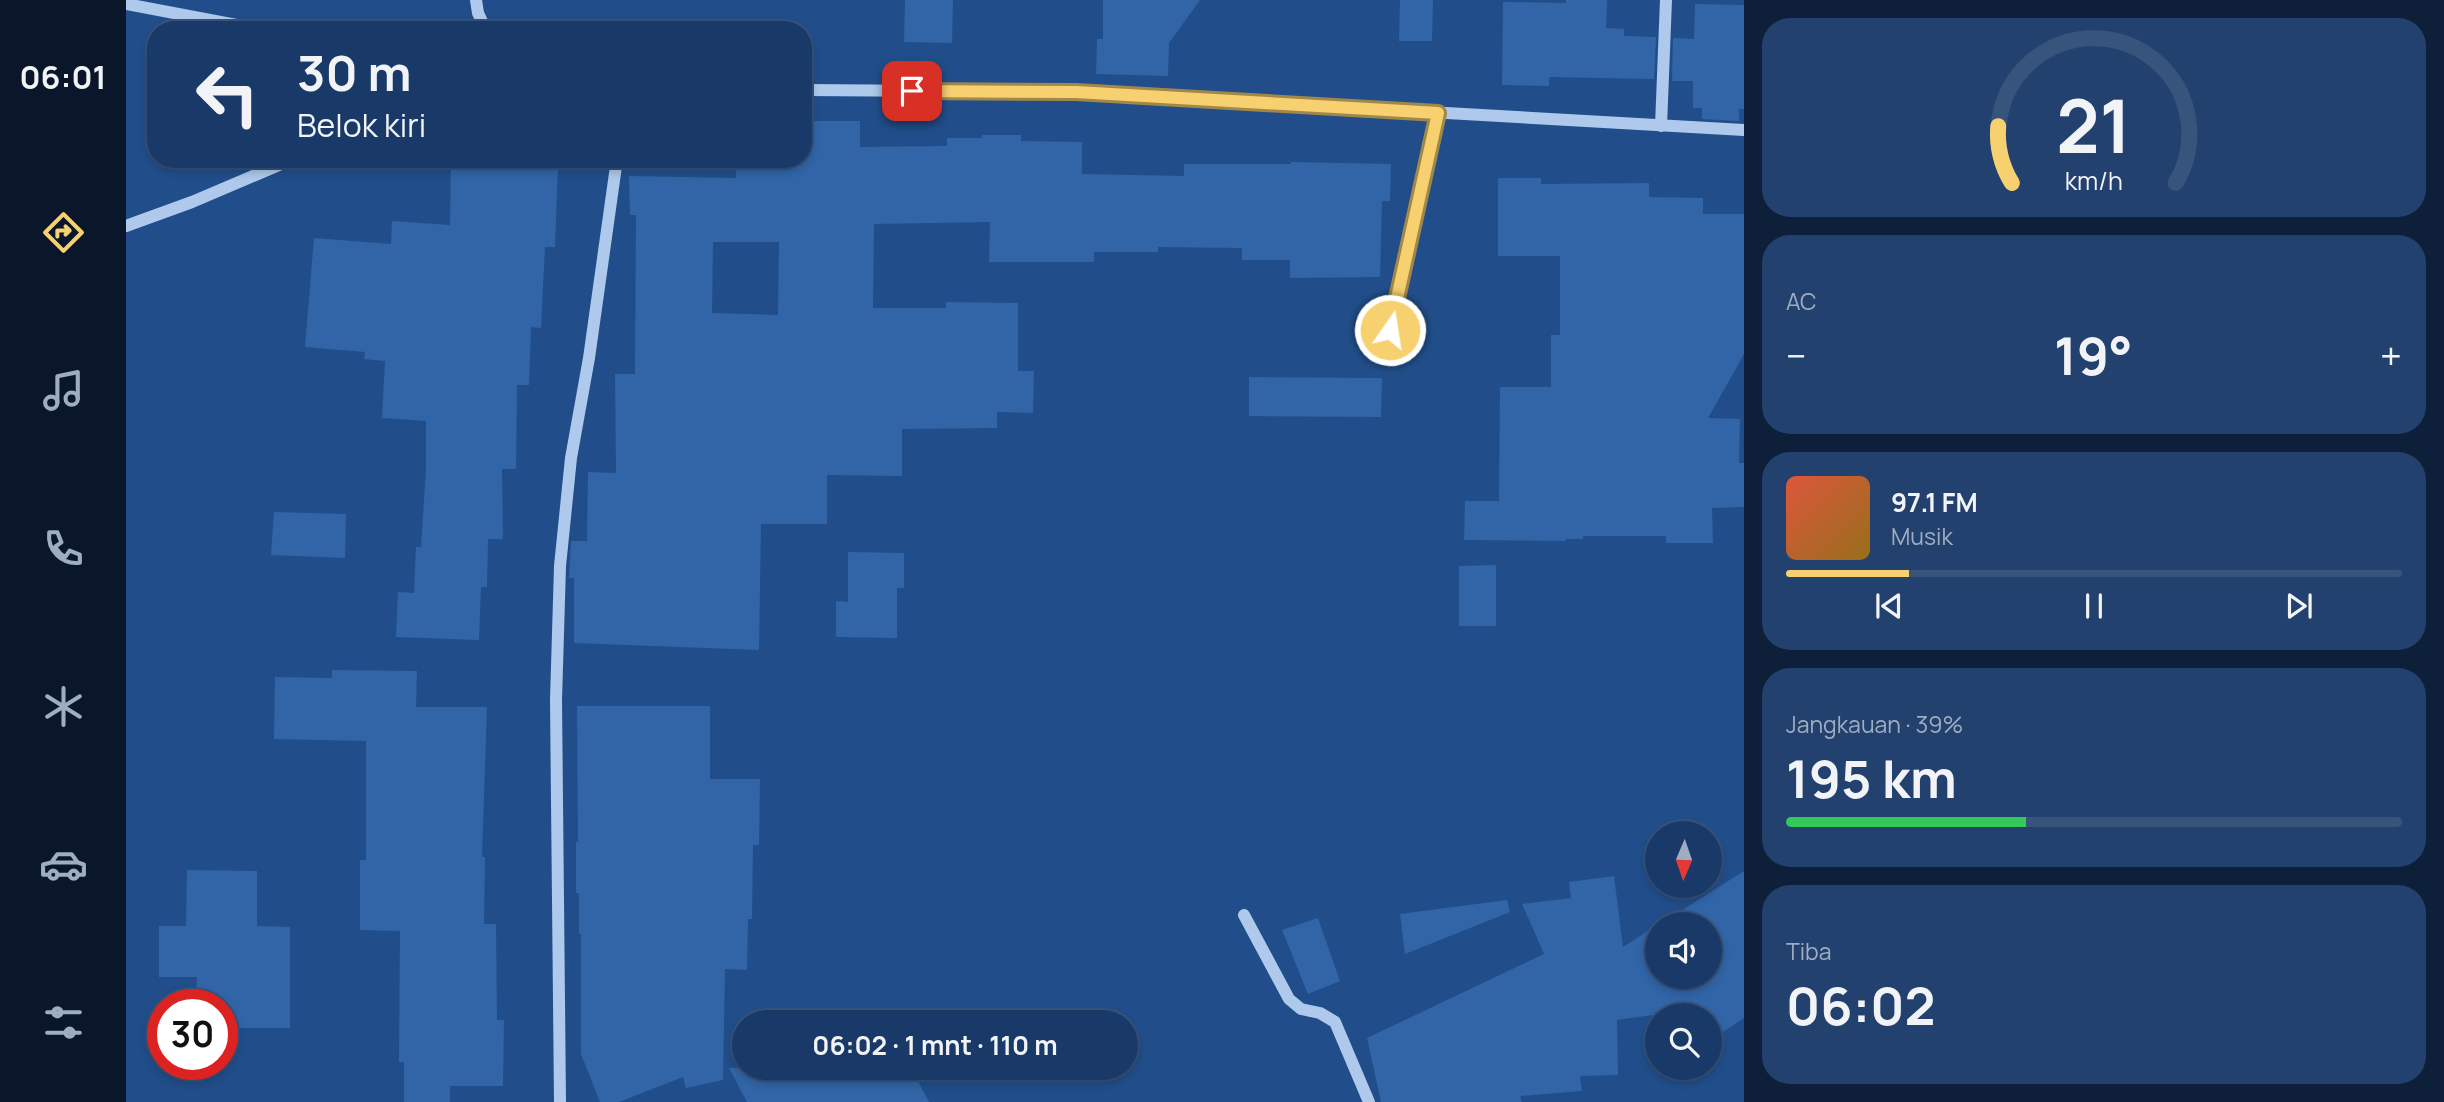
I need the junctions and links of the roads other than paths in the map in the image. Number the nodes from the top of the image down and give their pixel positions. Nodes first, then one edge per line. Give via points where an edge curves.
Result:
1 (476, 0) edge
2 (1666, 0) edge
3 (126, 4) edge
4 (216, 21) edge
5 (482, 21) edge
6 (812, 90) edge
7 (1438, 113) junction
8 (1661, 126) junction
9 (1744, 130) edge
10 (272, 168) edge
11 (616, 168) edge
12 (126, 226) edge
13 (1390, 330) dead end
14 (1244, 915) dead end
15 (561, 1102) edge
16 (1370, 1102) edge

1 - 5 street
2 - 8 street
3 - 4 street
6 - 7 street via 1076,92
7 - 8 street
7 - 13 street
8 - 9 street
10 - 12 street
11 - 15 street via 571,458 560,566 556,700
14 - 16 street via 1289,999 1301,1009 1335,1022

